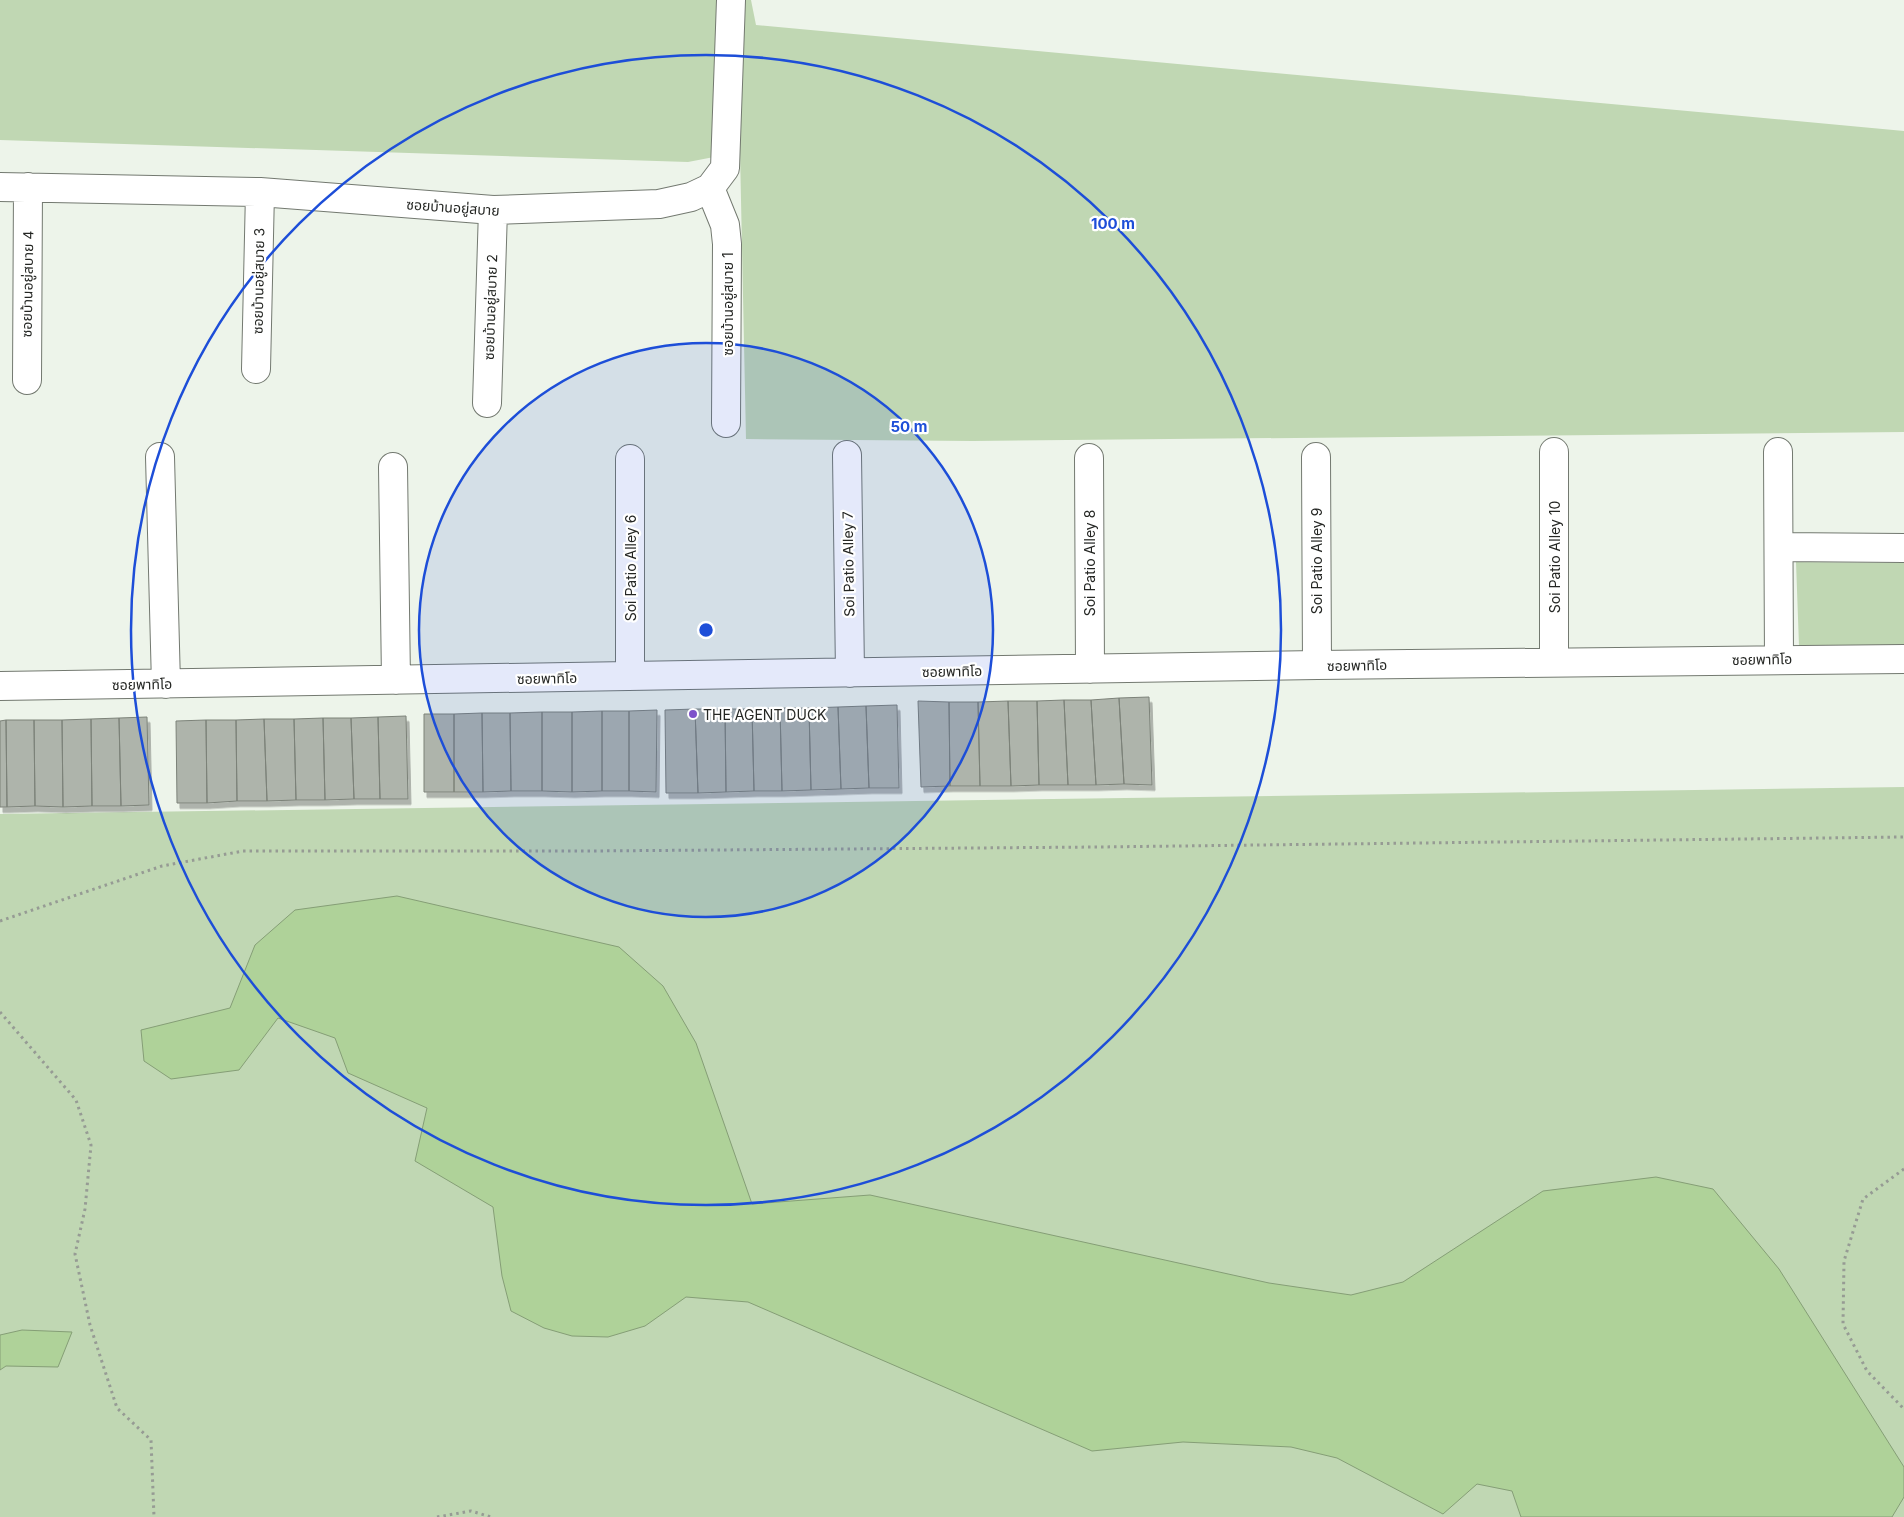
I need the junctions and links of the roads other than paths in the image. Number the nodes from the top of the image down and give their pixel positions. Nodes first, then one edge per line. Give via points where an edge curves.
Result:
1 (732, 0) edge
2 (0, 187) edge
3 (28, 187) junction
4 (710, 188) junction
5 (260, 192) junction
6 (493, 210) junction
7 (256, 369) dead end
8 (26, 380) dead end
9 (486, 403) dead end
10 (726, 423) dead end
11 (1554, 452) dead end
12 (1778, 452) dead end
13 (847, 455) dead end
14 (160, 457) dead end
15 (1316, 457) dead end
16 (1089, 458) dead end
17 (630, 459) dead end
18 (393, 467) dead end
19 (1779, 547) junction
20 (1904, 548) edge
21 (1779, 659) junction
22 (1904, 659) edge
23 (1554, 662) junction
24 (1317, 665) junction
25 (1090, 668) junction
26 (850, 673) junction
27 (630, 676) junction
28 (396, 680) junction
29 (166, 684) junction
30 (0, 686) edge

1 - 4 street via 724,168
2 - 3 street, ซอยบ้านอยู่สบาย
3 - 5 street, ซอยบ้านอยู่สบาย
3 - 8 street, ซอยบ้านอยู่สบาย 4
4 - 6 street, ซอยบ้านอยู่สบาย via 691,197 659,204
4 - 10 street, ซอยบ้านอยู่สบาย 1 via 724,225 727,244
5 - 6 street, ซอยบ้านอยู่สบาย
5 - 7 street, ซอยบ้านอยู่สบาย 3
6 - 9 street, ซอยบ้านอยู่สบาย 2
11 - 23 street, Soi Patio Alley 10
12 - 19 street
13 - 26 street, Soi Patio Alley 7
14 - 29 street
15 - 24 street, Soi Patio Alley 9
16 - 25 street, Soi Patio Alley 8
17 - 27 street, Soi Patio Alley 6
18 - 28 street
19 - 20 street
19 - 21 street
21 - 22 street, ซอยพาทิโอ
21 - 23 street, ซอยพาทิโอ
23 - 24 street, ซอยพาทิโอ
24 - 25 street, ซอยพาทิโอ
25 - 26 street, ซอยพาทิโอ
26 - 27 street, ซอยพาทิโอ
27 - 28 street, ซอยพาทิโอ
28 - 29 street, ซอยพาทิโอ
29 - 30 street, ซอยพาทิโอ

